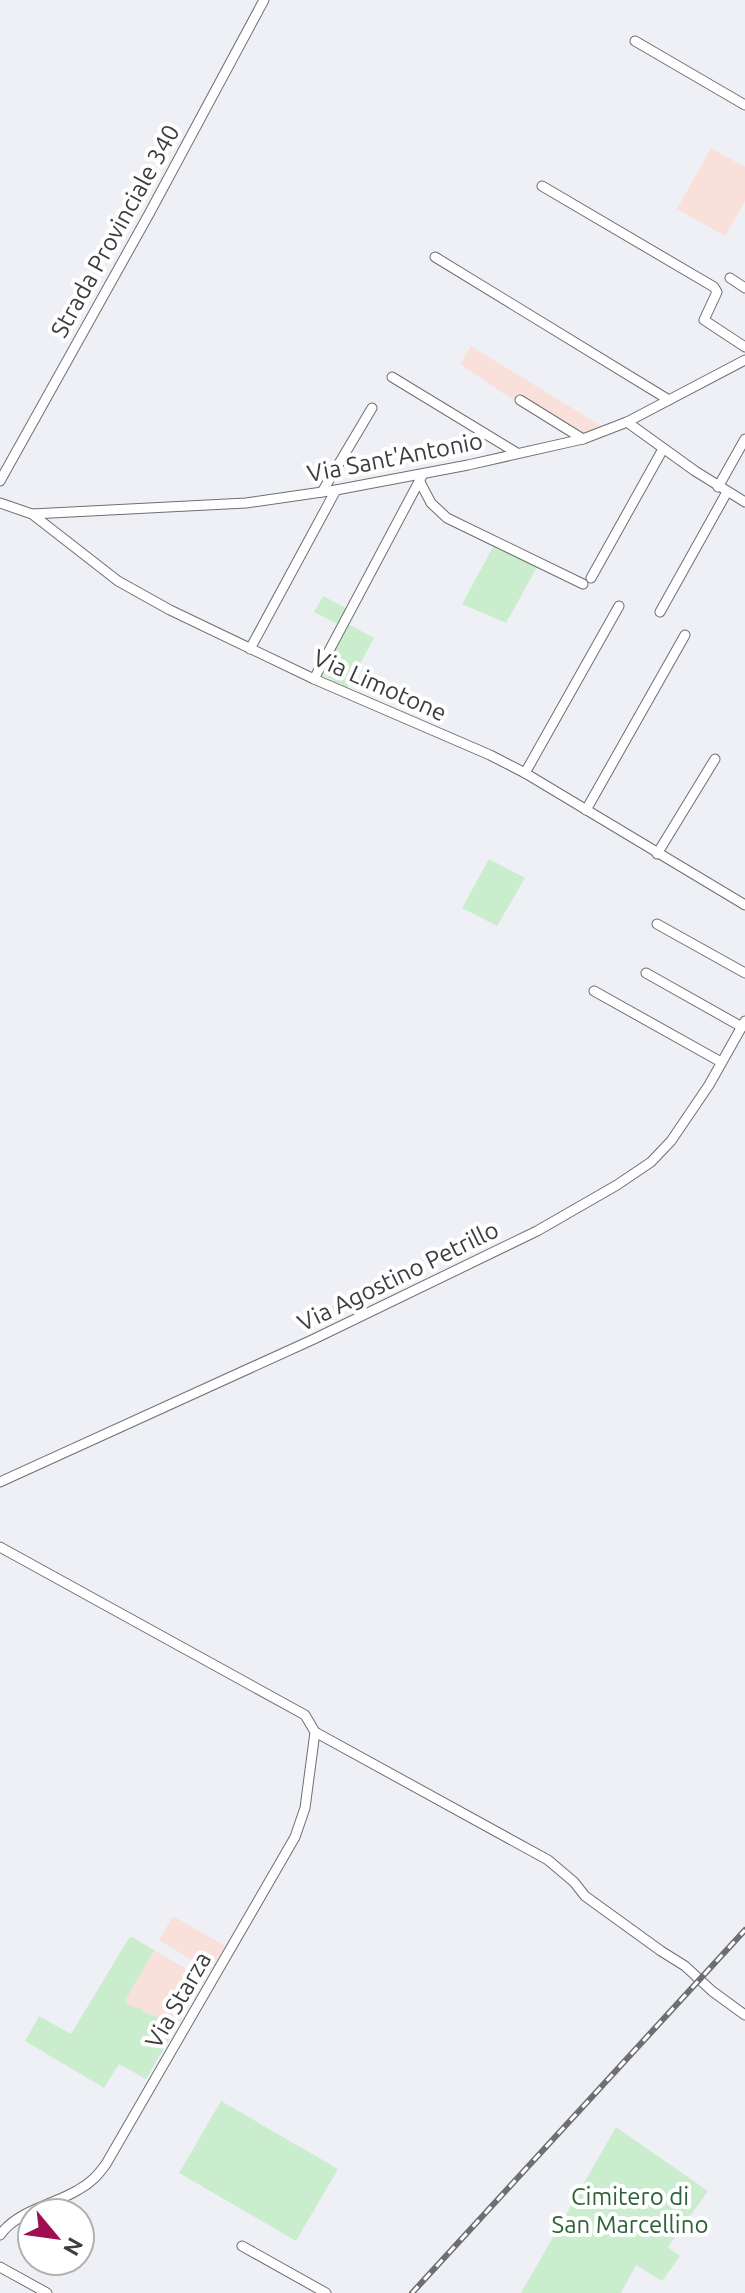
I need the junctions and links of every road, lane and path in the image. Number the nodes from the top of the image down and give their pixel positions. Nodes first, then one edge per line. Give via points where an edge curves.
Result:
1 (264, 0) edge
2 (635, 41) dead end
3 (745, 105) edge
4 (542, 186) dead end
5 (435, 257) dead end
6 (730, 278) dead end
7 (745, 288) edge
8 (745, 347) edge
9 (745, 360) edge
10 (392, 377) dead end
11 (520, 400) dead end
12 (669, 400) junction
13 (372, 408) dead end
14 (627, 422) junction
15 (583, 439) junction
16 (745, 439) edge
17 (663, 449) junction
18 (517, 453) junction
19 (421, 478) junction
20 (0, 481) edge
21 (336, 490) junction
22 (723, 490) junction
23 (322, 492) junction
24 (745, 502) edge
25 (0, 503) edge
26 (32, 514) junction
27 (619, 606) dead end
28 (660, 612) dead end
29 (685, 635) dead end
30 (250, 649) junction
31 (314, 679) junction
32 (715, 759) dead end
33 (525, 773) junction
34 (586, 810) junction
35 (657, 854) junction
36 (745, 905) edge
37 (657, 924) dead end
38 (646, 973) dead end
39 (745, 973) edge
40 (594, 991) dead end
41 (743, 1024) edge
42 (721, 1062) junction
43 (0, 1482) edge
44 (0, 1547) edge
45 (315, 1732) junction
46 (745, 2015) edge
47 (0, 2235) edge
48 (242, 2246) dead end
49 (0, 2267) edge
50 (47, 2293) edge
51 (326, 2293) edge

1 - 20 street, Strada Provinciale 340
2 - 3 street
4 - 8 street via 714,287 717,292 704,320
5 - 12 street
6 - 7 street
9 - 12 street, Via Sant'Antonio
10 - 18 street
11 - 15 street
12 - 14 street, Via Sant'Antonio
13 - 23 street
14 - 15 street, Via Sant'Antonio
14 - 17 street
15 - 18 street, Via Sant'Antonio
16 - 22 street
17 - 19 street via 587,581 447,518 431,503
17 - 22 street
18 - 19 street, Via Sant'Antonio
19 - 21 street, Via Sant'Antonio
19 - 31 street
21 - 23 street, Via Sant'Antonio
21 - 30 street
22 - 24 street
22 - 28 street
23 - 26 street, Via Sant'Antonio via 246,503
25 - 26 street, Via Limotone
26 - 30 street, Via Limotone via 118,581
27 - 33 street
29 - 34 street
30 - 31 street, Via Limotone
31 - 33 street, Via Limotone
32 - 35 street
33 - 34 street, Via Limotone
34 - 35 street, Via Limotone
35 - 36 street, Via Limotone
37 - 39 street
38 - 41 street
40 - 42 street
41 - 42 street, Via Agostino Petrillo
42 - 43 street, Via Agostino Petrillo via 671,1141 617,1185 537,1231 314,1339
44 - 45 street via 305,1715
45 - 46 street via 548,1860 585,1896
45 - 47 street, Via Starza via 305,1808 295,1837 106,2164 93,2181 23,2216
48 - 51 street
49 - 50 street

